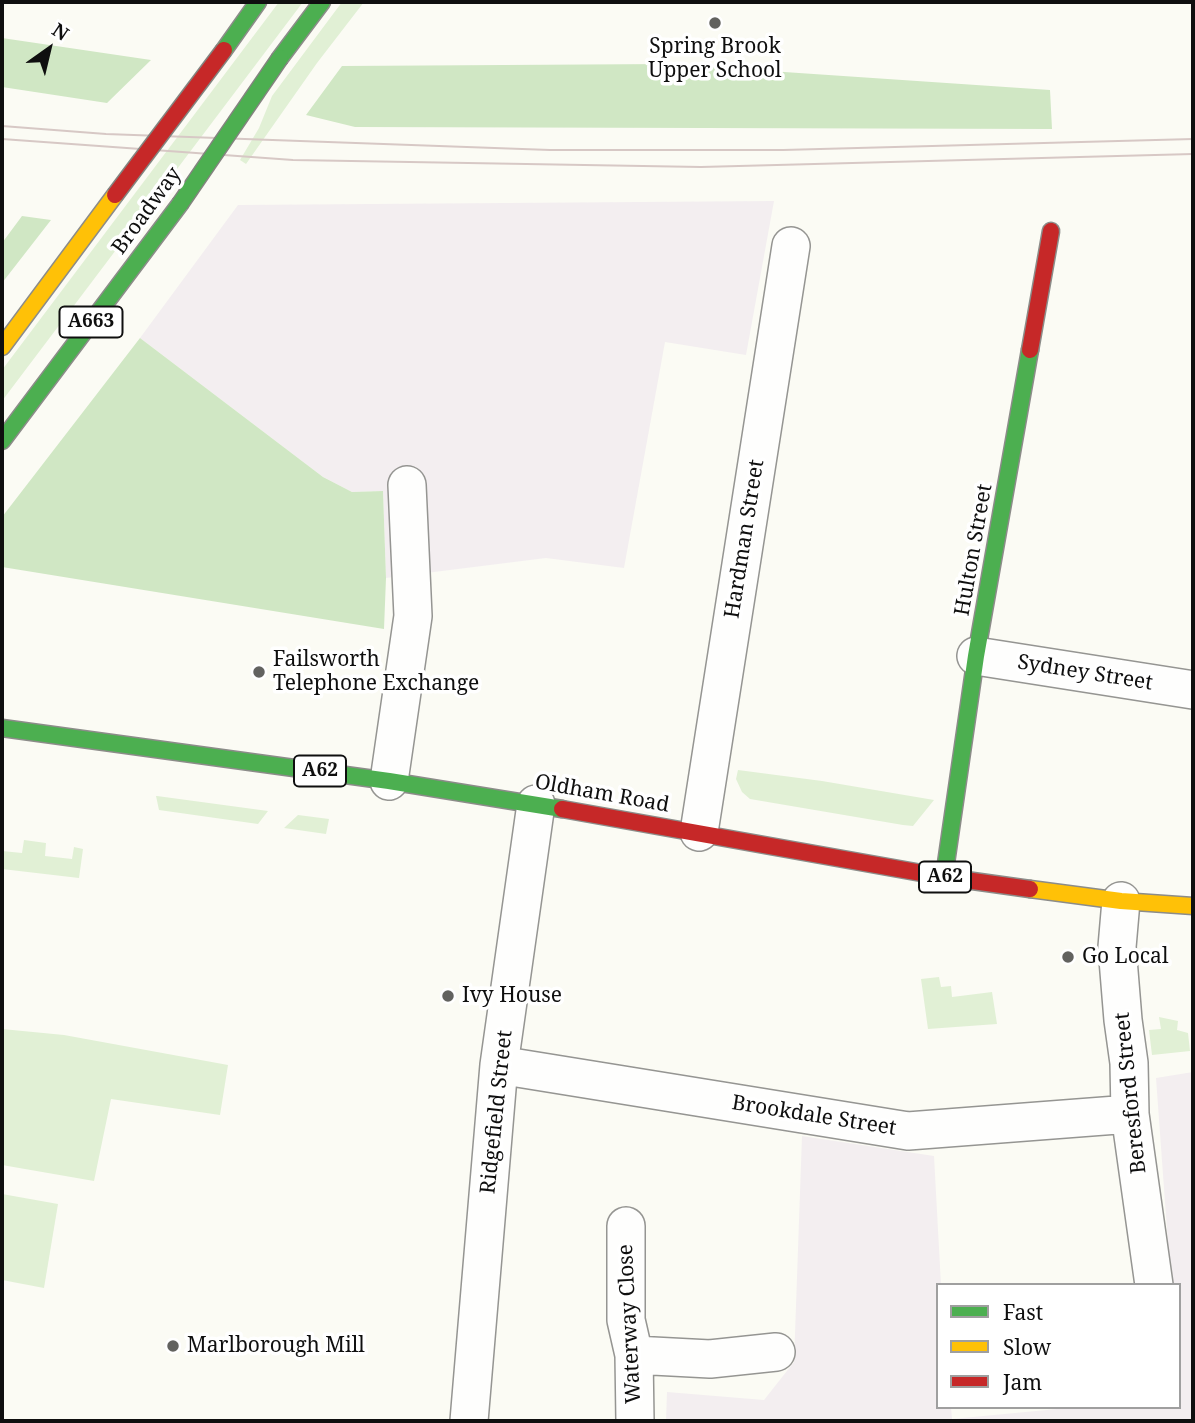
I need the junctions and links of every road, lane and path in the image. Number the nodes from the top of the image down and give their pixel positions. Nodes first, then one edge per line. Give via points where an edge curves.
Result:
1 (258, 2) edge
2 (322, 2) edge
3 (1051, 231) dead end
4 (791, 246) dead end
5 (2, 347) edge
6 (2, 441) edge
7 (407, 485) dead end
8 (976, 656) junction
9 (1193, 690) edge
10 (2, 728) edge
11 (389, 780) junction
12 (536, 804) junction
13 (699, 832) junction
14 (944, 877) junction
15 (1121, 901) junction
16 (1193, 906) edge
17 (499, 1065) junction
18 (1130, 1114) junction
19 (626, 1226) dead end
20 (1154, 1283) edge
21 (776, 1353) dead end
22 (634, 1355) junction
23 (469, 1421) edge
24 (635, 1421) edge

1 - 5 main road, Broadway / A663, bridge
2 - 6 main road, Broadway / A663, bridge via 180,204
3 - 8 main road, Hulton Street
4 - 13 street, Hardman Street
7 - 11 street via 413,616
8 - 9 street, Sydney Street
8 - 14 main road, Hulton Street
10 - 11 main road, Oldham Road / A62
11 - 12 main road, Oldham Road / A62
12 - 13 main road, Oldham Road / A62
12 - 17 street, Ridgefield Street
13 - 14 main road, Oldham Road / A62
14 - 15 main road, Oldham Road / A62
15 - 16 main road, Oldham Road / A62
15 - 18 street, Beresford Street via 1117,947
17 - 18 street, Brookdale Street via 908,1130
17 - 23 street, Ridgefield Street
18 - 20 street, Beresford Street
19 - 22 street, Waterway Close via 626,1320
21 - 22 street via 710,1359
22 - 24 street, Waterway Close

